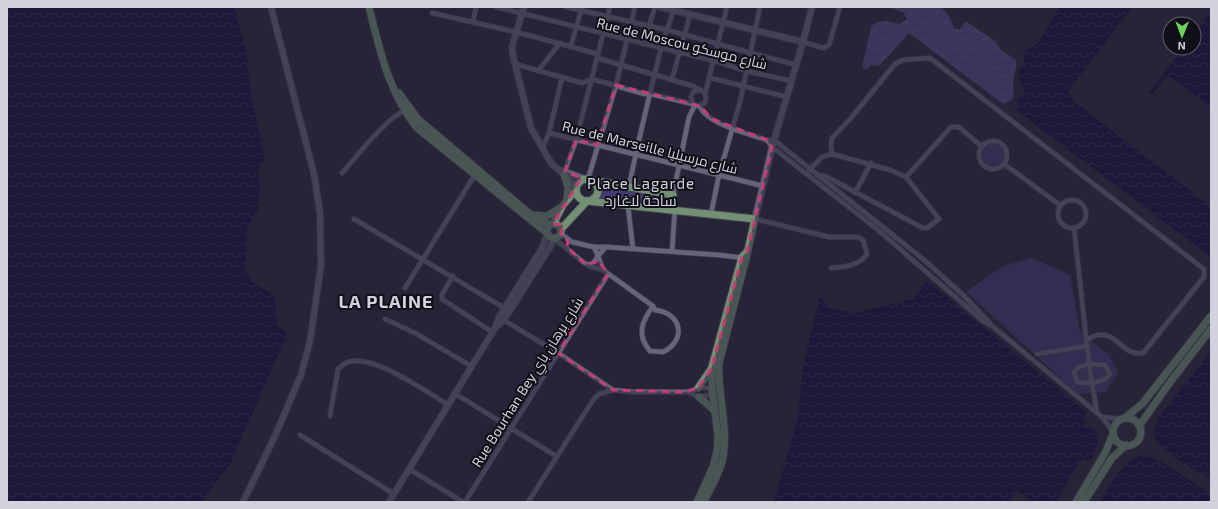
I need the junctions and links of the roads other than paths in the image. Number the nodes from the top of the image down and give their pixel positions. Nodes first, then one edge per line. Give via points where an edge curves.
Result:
1 (270, 7) edge
2 (369, 7) edge
3 (373, 7) edge
4 (476, 7) edge
5 (496, 7) edge
6 (566, 7) edge
7 (610, 7) edge
8 (635, 7) edge
9 (655, 7) edge
10 (660, 7) edge
11 (727, 7) edge
12 (760, 7) edge
13 (812, 7) edge
14 (840, 7) edge
15 (582, 9) edge
16 (674, 9) edge
17 (523, 10) edge
18 (432, 12) dead end
19 (690, 15) junction
20 (608, 17) junction
21 (473, 22) junction
22 (630, 23) junction
23 (724, 23) junction
24 (649, 27) junction
25 (576, 28) junction
26 (667, 30) junction
27 (755, 30) junction
28 (516, 32) junction
29 (603, 34) junction
30 (684, 35) junction
31 (626, 39) junction
32 (804, 42) junction
33 (560, 43) junction
34 (643, 44) junction
35 (719, 44) junction
36 (571, 46) junction
37 (661, 48) junction
38 (679, 52) junction
39 (751, 53) junction
40 (598, 56) junction
41 (715, 61) junction
42 (621, 63) junction
43 (515, 64) junction
44 (796, 65) junction
45 (746, 71) junction
46 (538, 72) junction
47 (656, 74) junction
48 (562, 78) junction
49 (592, 78) junction
50 (711, 78) junction
51 (672, 79) junction
52 (792, 81) junction
53 (616, 85) junction
54 (742, 86) junction
55 (700, 90) junction
56 (651, 94) junction
57 (706, 94) junction
58 (787, 97) junction
59 (696, 105) junction
60 (406, 109) junction
61 (732, 128) junction
62 (549, 134) junction
63 (576, 140) junction
64 (767, 140) junction
65 (774, 140) junction
66 (597, 145) junction
67 (772, 147) junction
68 (982, 147) junction
69 (542, 150) junction
70 (832, 154) junction
71 (636, 155) junction
72 (871, 163) junction
73 (1004, 164) junction
74 (679, 166) junction
75 (808, 171) junction
76 (477, 172) junction
77 (563, 172) junction
78 (342, 173) dead end
79 (719, 175) junction
80 (815, 176) junction
81 (906, 177) junction
82 (588, 179) junction
83 (763, 186) junction
84 (630, 187) junction
85 (576, 188) junction
86 (856, 193) junction
87 (673, 195) junction
88 (587, 201) junction
89 (565, 202) junction
90 (1060, 205) junction
91 (628, 206) junction
92 (673, 209) junction
93 (530, 214) junction
94 (711, 214) junction
95 (354, 219) dead end
96 (755, 219) junction
97 (552, 224) junction
98 (1074, 228) junction
99 (547, 234) junction
100 (559, 234) junction
101 (572, 242) junction
102 (567, 247) junction
103 (594, 247) junction
104 (606, 247) junction
105 (633, 249) junction
106 (672, 252) junction
107 (598, 256) junction
108 (745, 256) junction
109 (422, 259) junction
110 (586, 265) junction
111 (831, 268) dead end
112 (603, 270) junction
113 (608, 274) junction
114 (453, 276) junction
115 (404, 288) dead end
116 (653, 306) junction
117 (507, 310) junction
118 (1211, 316) edge
119 (501, 318) junction
120 (385, 319) dead end
121 (992, 326) junction
122 (1211, 329) edge
123 (494, 330) junction
124 (1086, 340) junction
125 (1087, 346) junction
126 (558, 353) junction
127 (1036, 354) dead end
128 (1089, 364) junction
129 (471, 366) junction
130 (712, 367) junction
131 (1092, 382) junction
132 (698, 388) junction
133 (613, 390) junction
134 (720, 391) junction
135 (688, 392) junction
136 (712, 392) junction
137 (454, 393) junction
138 (699, 397) junction
139 (447, 404) junction
140 (714, 411) junction
141 (1097, 413) junction
142 (330, 416) dead end
143 (1102, 417) junction
144 (1124, 418) junction
145 (1139, 426) junction
146 (511, 430) junction
147 (1113, 433) junction
148 (300, 435) dead end
149 (1126, 446) junction
150 (556, 456) junction
151 (719, 461) junction
152 (409, 469) junction
153 (394, 494) junction
154 (243, 502) edge
155 (389, 502) edge
156 (464, 502) edge
157 (528, 502) edge
158 (697, 502) edge
159 (704, 502) edge
160 (1076, 502) edge
161 (1084, 502) edge

1 - 154 main road via 314,174 320,213 321,266 310,341 301,375
2 - 60 main road via 388,78
3 - 60 main road via 392,76
4 - 21 street
5 - 17 street, Rue de Moscou شارع موسكو
6 - 15 street
7 - 20 street
8 - 22 street
9 - 24 street
10 - 16 main road
11 - 23 street
12 - 27 street
13 - 32 main road
14 - 32 street via 829,46 823,48
15 - 20 street
15 - 25 street
16 - 19 main road
16 - 26 street
17 - 25 street, Rue de Moscou شارع موسكو
17 - 28 main road
18 - 21 street
19 - 23 main road
19 - 30 street
20 - 22 street
20 - 29 street
21 - 28 street
22 - 24 street
22 - 31 street
23 - 27 main road
23 - 35 street
24 - 26 street
24 - 34 street
25 - 29 street, Rue de Moscou شارع موسكو
25 - 36 street
26 - 30 street
26 - 37 street
27 - 32 main road
27 - 39 street
28 - 33 street
28 - 43 main road via 512,47
29 - 31 street, Rue de Moscou شارع موسكو
29 - 40 street
30 - 35 street
30 - 38 street
31 - 34 street, Rue de Moscou شارع موسكو
31 - 42 street
32 - 44 main road
33 - 36 street
33 - 46 street
34 - 37 street, Rue de Moscou شارع موسكو
35 - 39 street
35 - 41 street
36 - 40 street
37 - 38 street, Rue de Moscou شارع موسكو
37 - 47 street
38 - 41 street, Rue de Moscou شارع موسكو
38 - 51 street
39 - 44 street
39 - 45 street
40 - 42 street
40 - 49 street
41 - 45 street, Rue de Moscou شارع موسكو
41 - 50 street
42 - 47 street
42 - 53 street
43 - 46 street
43 - 69 main road via 531,128
44 - 52 main road
45 - 52 street, Rue de Moscou شارع موسكو
45 - 54 street
46 - 48 street
47 - 51 street
47 - 56 street
48 - 49 street via 582,83
48 - 62 street
49 - 53 street
49 - 63 street
50 - 54 street
50 - 57 street
51 - 55 street
52 - 58 main road
53 - 56 street
53 - 66 street
54 - 58 street
54 - 61 street
55 - 57 street
55 - 59 street via 695,91 690,99
56 - 59 street
56 - 71 street
57 - 59 street via 706,101
58 - 65 main road
59 - 61 street via 712,119
59 - 74 street via 689,118
60 - 76 main road
60 - 78 street via 372,139
61 - 64 street
61 - 79 street
62 - 63 street, Rue de Marseille شارع مرسيليا
62 - 69 street, Rue de Marseille شارع مرسيليا
63 - 66 street, Rue de Marseille شارع مرسيليا
63 - 77 street
64 - 65 street
64 - 67 street
65 - 67 main road
65 - 75 street
66 - 71 street, Rue de Marseille شارع مرسيليا
66 - 82 street
67 - 75 street
67 - 83 main road
68 - 73 street via 979,156 983,164 996,168
68 - 73 street via 989,142 1002,143 1008,155
68 - 81 street via 959,127 951,127
69 - 77 main road via 551,163
70 - 72 street
70 - 75 street via 822,157
70 - 124 street via 832,138 895,64 903,60 930,58 1204,269 1204,277 1143,353 1132,353 1106,335 1095,335
71 - 74 street, Rue de Marseille شارع مرسيليا
71 - 84 street
72 - 81 street
72 - 86 street
73 - 90 street
74 - 79 street, Rue de Marseille شارع مرسيليا
74 - 87 street
75 - 80 street
76 - 93 main road
76 - 99 main road
76 - 109 street
77 - 82 main road
77 - 85 main road
77 - 89 main road via 568,187
79 - 83 street, Rue de Marseille شارع مرسيليا
79 - 94 street
80 - 86 street via 825,176
80 - 121 street via 983,321
80 - 121 street via 923,259 963,295
81 - 86 street via 938,217 937,222 927,228
82 - 84 main road
82 - 85 main road via 580,182
82 - 88 main road via 597,185 598,192 594,198
83 - 96 main road
84 - 87 main road
85 - 88 main road via 580,199
85 - 89 main road
87 - 92 main road
88 - 91 main road
88 - 100 main road
89 - 93 main road via 546,216
89 - 97 main road
90 - 98 street via 1057,213 1059,221 1065,227
90 - 98 street via 1073,200 1084,207 1086,216 1082,224
91 - 92 main road
91 - 105 street
92 - 94 main road
92 - 106 street
93 - 97 main road
94 - 96 main road
95 - 109 street
96 - 108 main road
96 - 111 street via 830,237 858,237 863,240 867,254 865,258 841,268
97 - 99 main road
97 - 100 main road via 558,225
98 - 124 street
99 - 100 main road
99 - 117 main road via 542,248
100 - 101 street
100 - 102 street
100 - 117 main road
101 - 102 street
101 - 103 street
102 - 110 street
103 - 104 street
103 - 107 street
104 - 105 street
104 - 107 street
105 - 106 street
106 - 108 street
107 - 110 street via 593,264
107 - 112 street
108 - 130 main road
108 - 134 main road via 719,363
109 - 114 street
109 - 115 street
110 - 112 street
112 - 113 street
113 - 116 street
113 - 126 street, Rue Bourhan Bey شارع برهان باي
114 - 117 street
114 - 123 street via 442,294 442,299
116 - 116 street via 655,310 674,318 678,324 675,344 663,352 650,351 641,337 644,318
117 - 119 main road
118 - 144 main road via 1143,402
119 - 123 main road
119 - 126 street
120 - 129 street via 415,333
121 - 141 street
122 - 145 main road
123 - 129 main road
124 - 125 street
125 - 127 street
125 - 128 street
126 - 133 street
126 - 146 street, Rue Bourhan Bey شارع برهان باي
128 - 131 street
128 - 131 street via 1076,369 1075,378 1081,383
128 - 131 street via 1106,365 1110,374 1104,381
129 - 137 main road
130 - 132 main road
130 - 136 main road
131 - 141 street
132 - 135 street
132 - 136 street
133 - 135 street
133 - 150 street via 599,394 593,400
134 - 136 street
134 - 151 main road via 724,434
135 - 138 street
136 - 138 street
136 - 140 main road
137 - 139 main road
137 - 146 street
138 - 140 main road
139 - 142 street via 408,379 371,363 349,362 338,369
139 - 152 main road
140 - 151 main road
141 - 143 street
143 - 144 street
143 - 147 street
144 - 145 main road via 1133,420
144 - 147 main road via 1116,423
145 - 149 main road via 1139,439
146 - 150 street
146 - 156 street, Rue Bourhan Bey شارع برهان باي
147 - 149 main road via 1118,442
147 - 160 main road via 1106,453
148 - 153 street
149 - 161 main road via 1112,458
150 - 157 street
151 - 158 main road
151 - 159 main road
152 - 153 main road
152 - 156 street
153 - 155 main road

